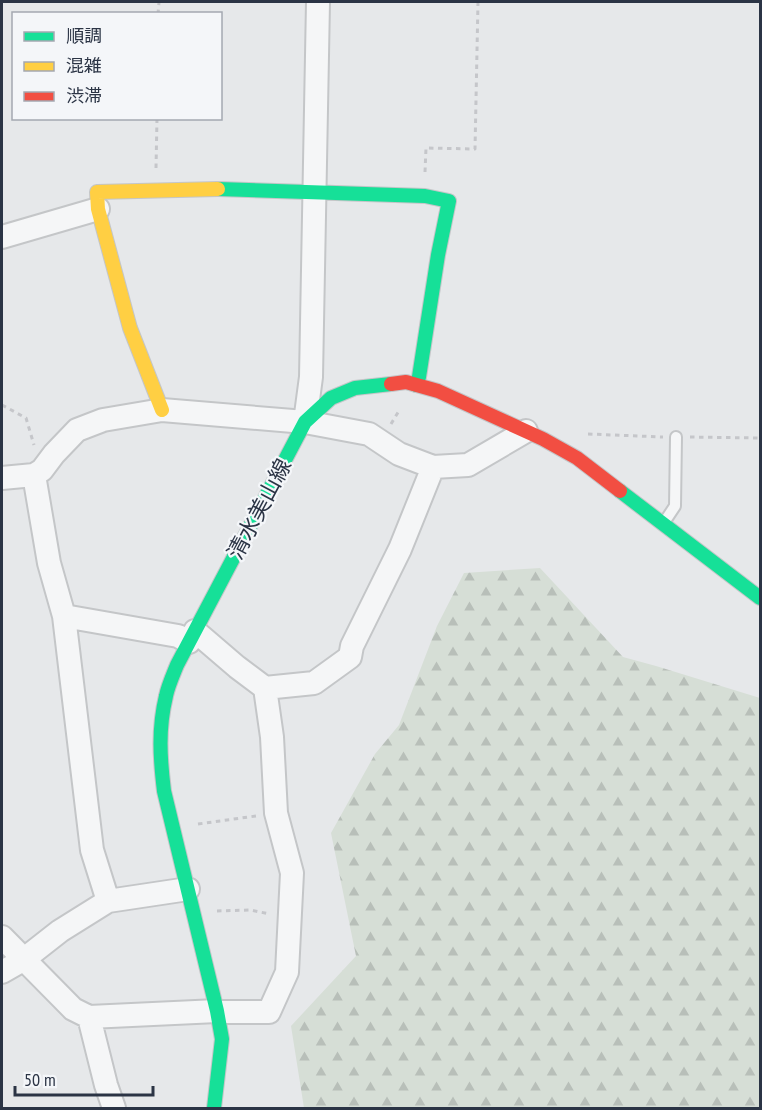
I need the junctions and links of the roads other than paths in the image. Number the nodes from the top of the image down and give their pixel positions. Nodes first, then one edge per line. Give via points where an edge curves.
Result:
1 (318, 2) edge
2 (314, 193) junction
3 (98, 209) junction
4 (2, 237) edge
5 (416, 385) junction
6 (162, 410) junction
7 (305, 422) junction
8 (526, 431) junction
9 (676, 437) road end
10 (434, 467) junction
11 (38, 472) junction
12 (2, 478) edge
13 (662, 524) junction
14 (760, 598) edge
15 (64, 616) junction
16 (192, 636) junction
17 (265, 688) junction
18 (188, 889) junction
19 (108, 901) junction
20 (2, 938) edge
21 (23, 960) junction
22 (2, 972) edge
23 (220, 1012) junction
24 (89, 1017) junction
25 (114, 1108) edge
26 (214, 1108) edge

1 - 2 street
2 - 3 main road via 216,189 97,192
2 - 5 main road via 425,196 448,201
2 - 7 street via 311,377
3 - 4 street
3 - 6 main road via 130,328
5 - 7 main road, 清水美山線 via 405,382 355,388 331,398
5 - 8 main road, 清水美山線
6 - 7 street
6 - 11 street via 103,420 77,430
7 - 10 street via 369,434 399,454
7 - 16 main road, 清水美山線
8 - 10 street via 468,465
8 - 13 main road, 清水美山線 via 577,458
9 - 13 lane via 675,506
10 - 17 street via 350,657 314,683
11 - 12 street
11 - 15 street via 49,562
13 - 14 main road, 清水美山線
15 - 16 street
15 - 19 street via 92,850
16 - 17 street
16 - 18 main road, 清水美山線 via 166,694 160,758
17 - 23 street via 276,813 292,873 287,972 269,1012
18 - 19 street
18 - 23 main road, 清水美山線
19 - 21 street
20 - 21 street
21 - 22 street
21 - 24 street via 73,1009
23 - 24 street
23 - 26 main road, 清水美山線 via 222,1039
24 - 25 street

